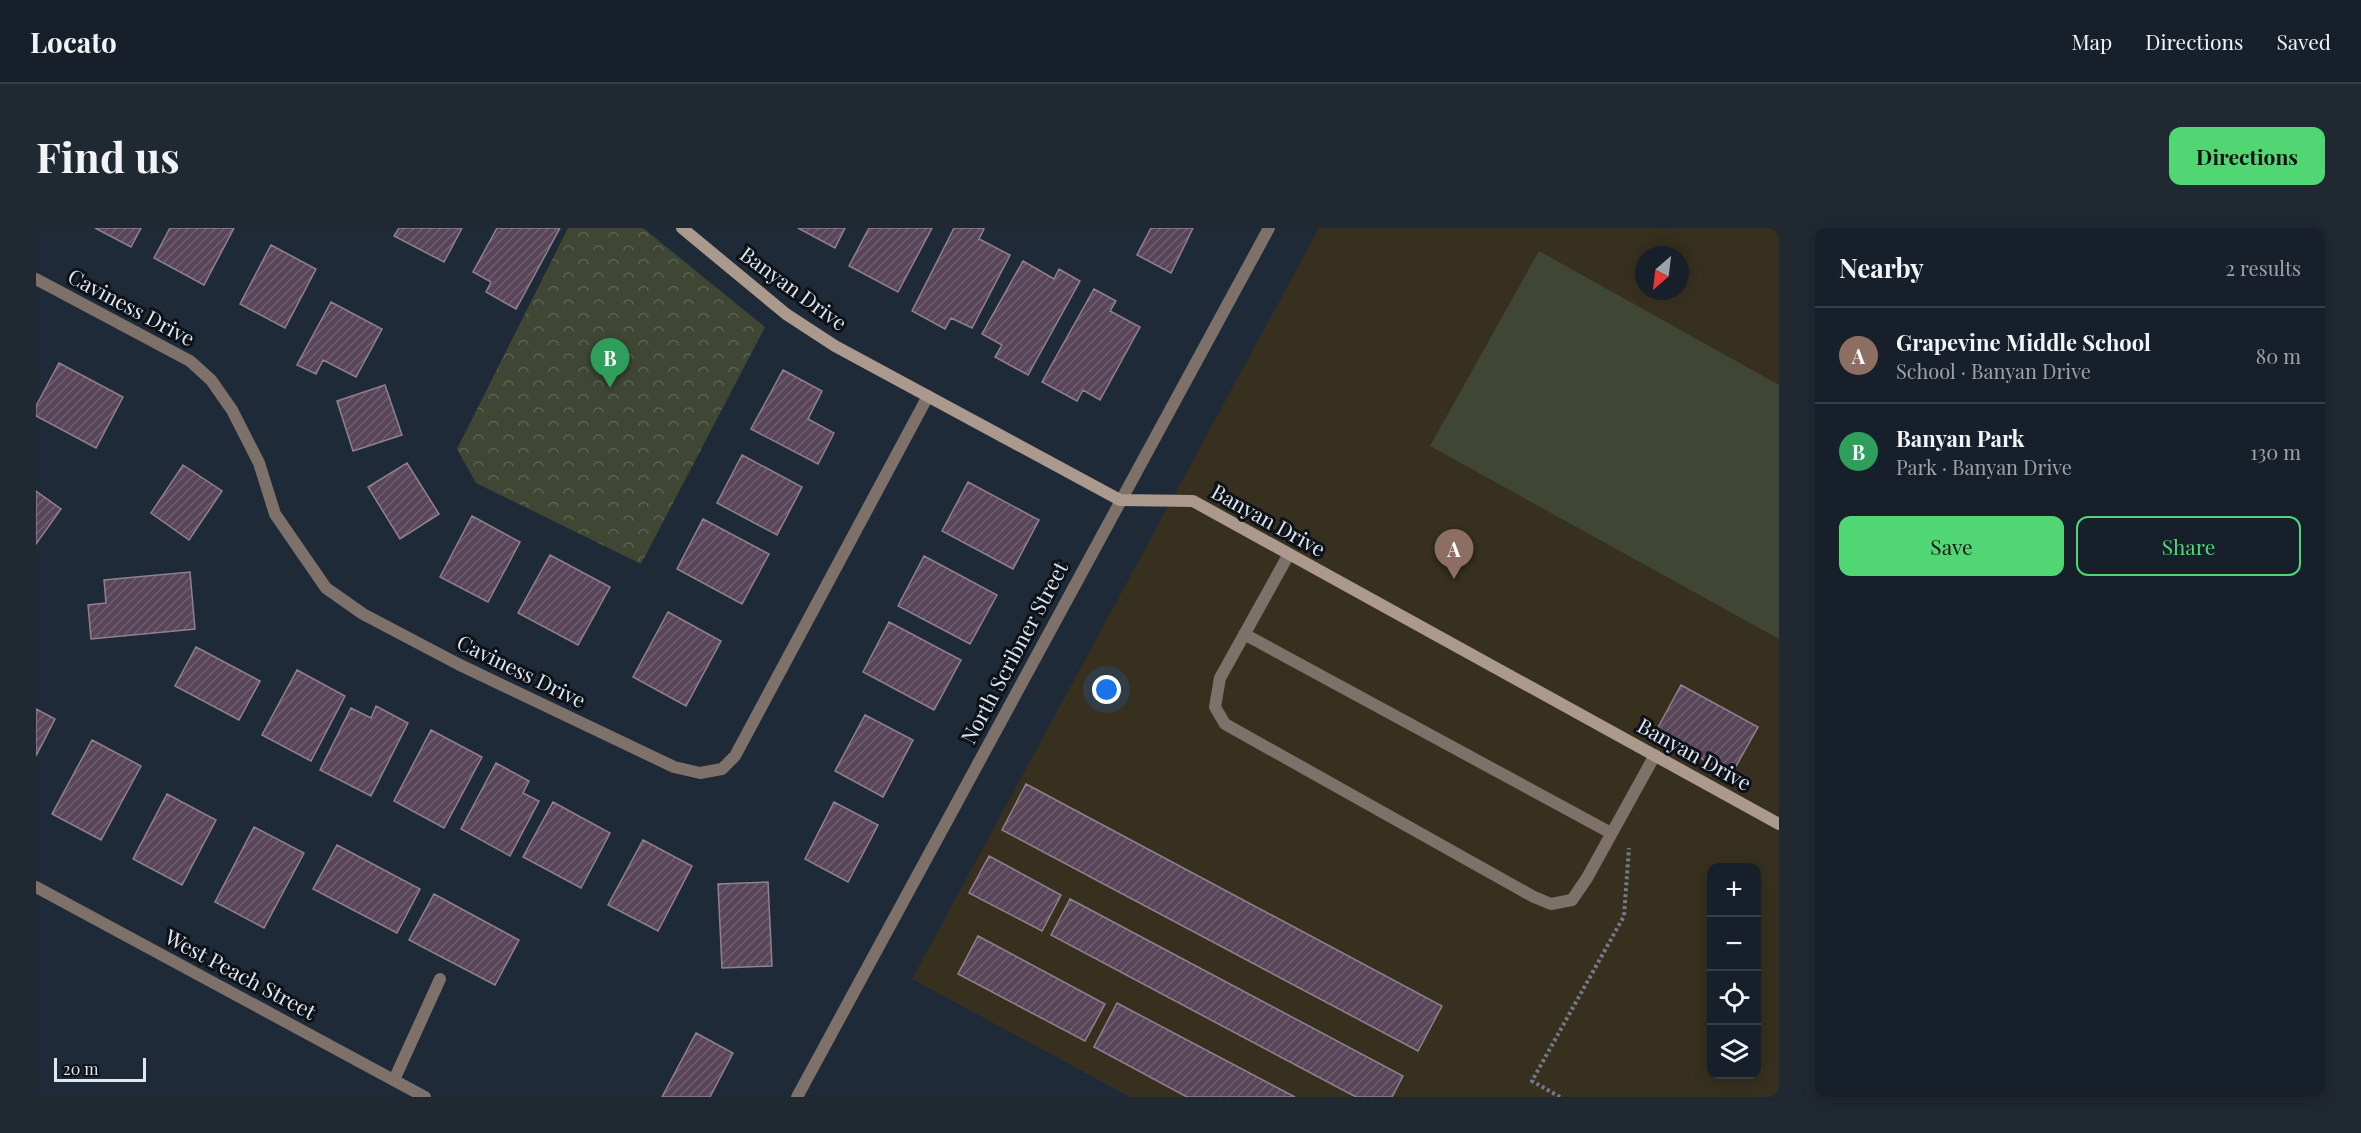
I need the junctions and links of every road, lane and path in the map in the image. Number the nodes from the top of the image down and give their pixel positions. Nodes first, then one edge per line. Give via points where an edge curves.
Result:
1 (682, 228) edge
2 (1269, 228) edge
3 (36, 279) edge
4 (928, 396) junction
5 (1120, 500) junction
6 (1289, 554) junction
7 (1244, 634) junction
8 (1655, 755) junction
9 (1779, 824) edge
10 (1611, 833) junction
11 (1630, 837) dead end
12 (36, 887) edge
13 (440, 979) dead end
14 (394, 1080) junction
15 (425, 1097) edge
16 (797, 1097) edge
17 (1560, 1097) edge

1 - 4 street, Banyan Drive via 786,314 835,346
2 - 5 street, North Scribner Street
3 - 4 street, Caviness Drive via 190,361 211,380 232,410 259,463 275,514 326,588 363,614 458,664 674,767 700,773 722,769 735,756
4 - 5 street, Banyan Drive
5 - 6 street, Banyan Drive via 1193,501
5 - 16 street, North Scribner Street
6 - 7 street
6 - 8 street, Banyan Drive
7 - 10 street
7 - 10 street via 1220,678 1215,707 1225,724 1534,897 1551,904 1572,900
8 - 9 street, Banyan Drive
8 - 10 street
11 - 17 path via 1624,916 1532,1081
12 - 14 street, West Peach Street
13 - 14 street
14 - 15 street, West Peach Street

